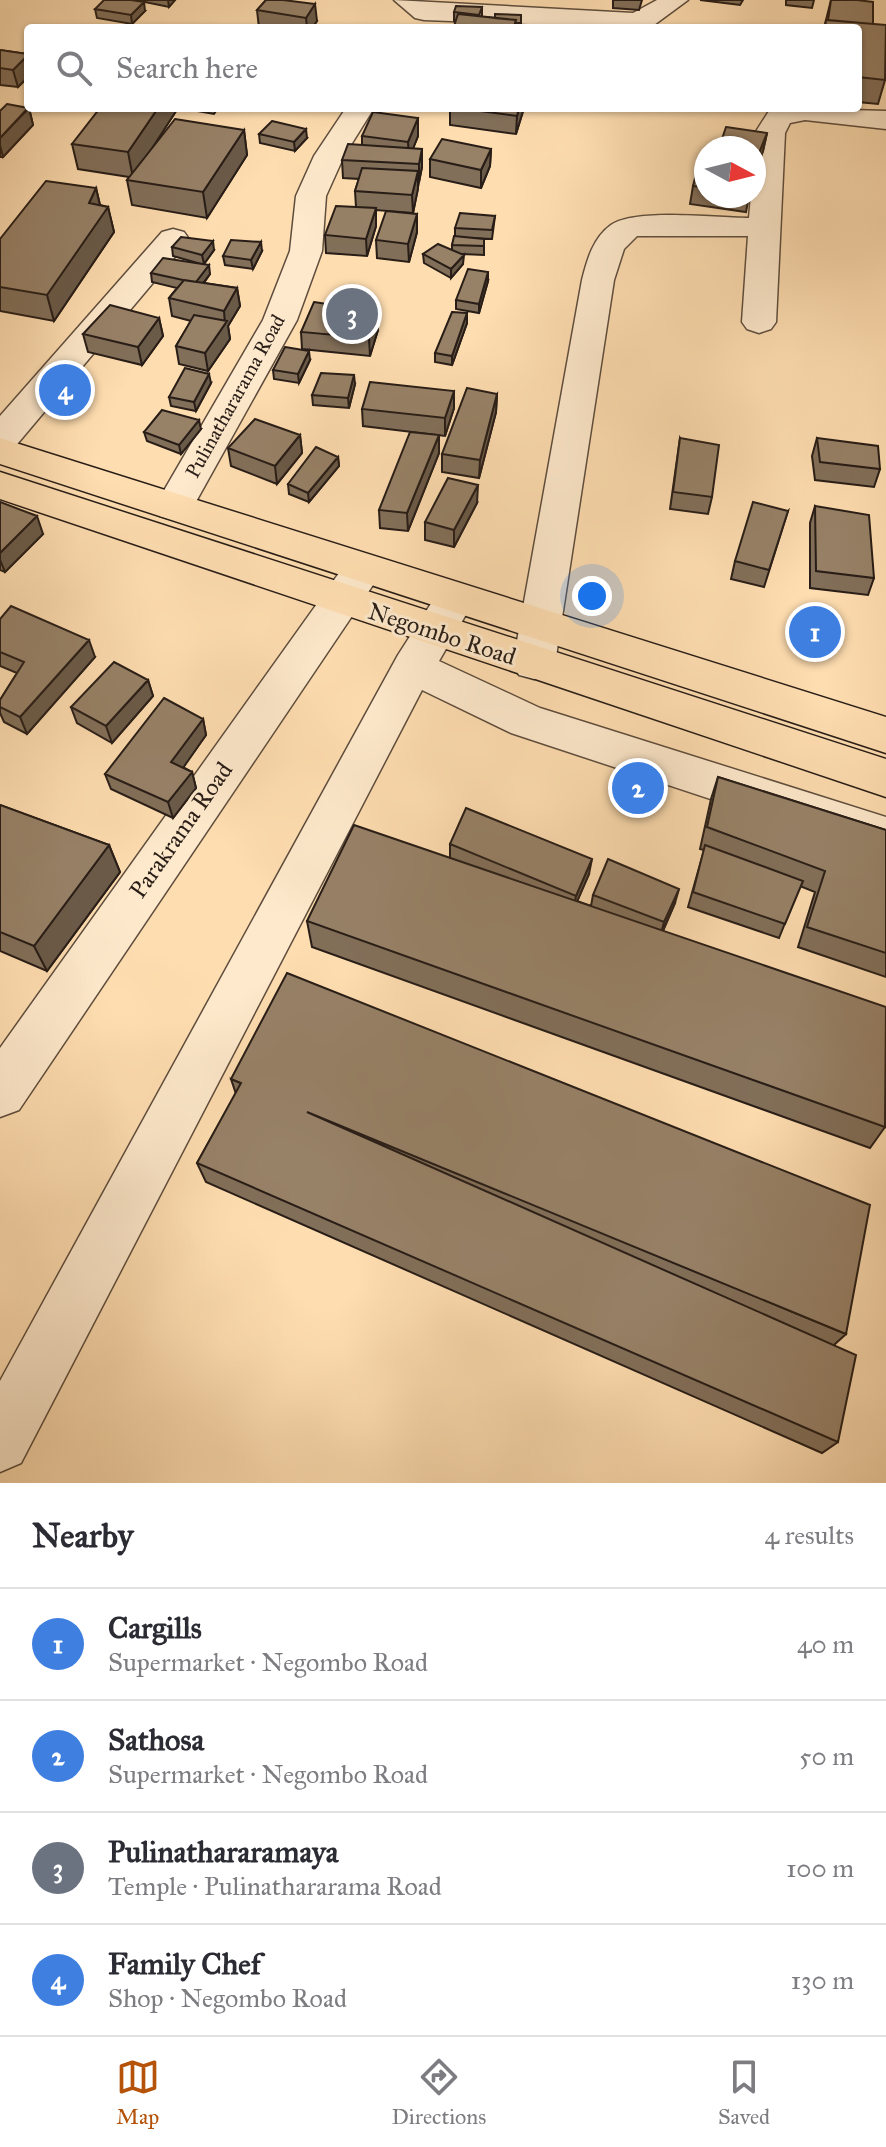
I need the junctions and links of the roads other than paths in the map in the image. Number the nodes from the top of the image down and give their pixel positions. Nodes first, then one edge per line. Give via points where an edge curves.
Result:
1 (675, 0) edge
2 (551, 8) edge
3 (415, 13) edge
4 (357, 112) edge
5 (801, 112) edge
6 (814, 112) edge
7 (886, 120) edge
8 (764, 227) junction
9 (173, 239) dead end
10 (759, 322) dead end
11 (0, 440) edge
12 (0, 451) edge
13 (0, 485) edge
14 (174, 506) junction
15 (352, 585) junction
16 (433, 632) junction
17 (536, 645) junction
18 (886, 735) edge
19 (886, 778) edge
20 (886, 837) edge
21 (0, 1092) edge
22 (0, 1442) edge

1 - 2 street via 633,21
2 - 3 street
4 - 14 street, Pulinathararama Road via 311,196 306,251 280,320
5 - 8 street via 779,117 770,133
6 - 7 street
8 - 10 street
8 - 17 street via 631,227 615,235 607,247
9 - 11 street
12 - 14 highway, Negombo Road
13 - 15 highway, Negombo Road
14 - 15 highway, Negombo Road
15 - 16 highway, Negombo Road
15 - 21 street, Parakrama Road
16 - 17 highway, Negombo Road
16 - 20 street via 526,721
16 - 22 street
17 - 18 highway, Negombo Road
17 - 19 highway, Negombo Road

